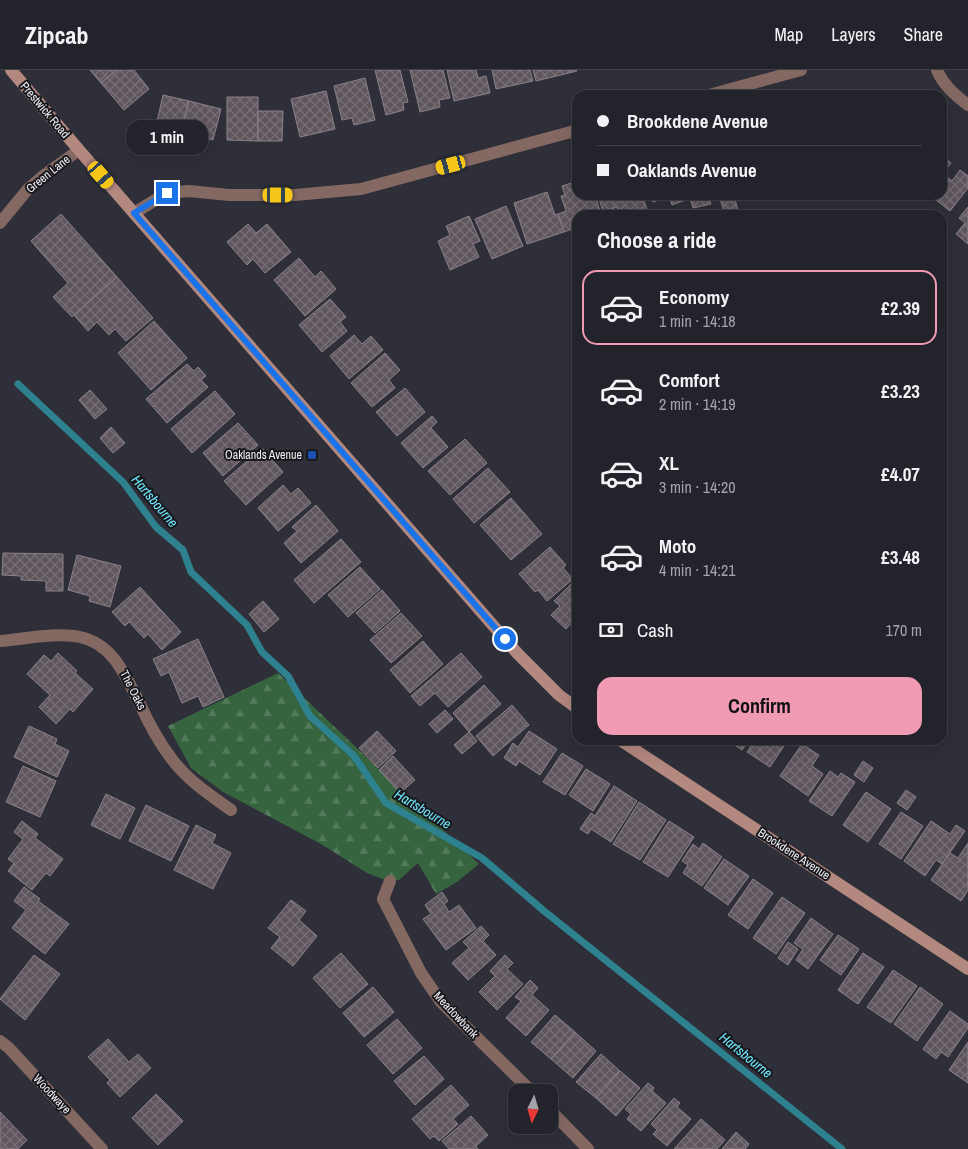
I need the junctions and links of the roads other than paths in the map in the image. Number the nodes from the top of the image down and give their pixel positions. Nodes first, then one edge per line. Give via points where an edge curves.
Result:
1 (11, 70) edge
2 (801, 70) edge
3 (936, 70) edge
4 (727, 90) edge
5 (968, 105) edge
6 (572, 132) edge
7 (79, 150) junction
8 (134, 213) junction
9 (0, 223) edge
10 (0, 641) edge
11 (572, 705) edge
12 (628, 745) edge
13 (231, 810) dead end
14 (390, 881) dead end
15 (968, 969) edge
16 (0, 1041) edge
17 (524, 1084) edge
18 (558, 1118) edge
19 (102, 1149) edge
20 (588, 1149) edge

1 - 7 main road, Prestwick Road
2 - 4 street
3 - 5 street via 952,92
6 - 8 street via 361,189 295,195 167,193
7 - 8 main road
7 - 9 street, Green Lane via 42,176
8 - 11 main road via 518,654
10 - 13 street, The Oaks via 68,636 95,642 104,648 119,664 148,722 172,760 202,789
12 - 15 main road, Brookdene Avenue
14 - 17 street, Meadowbank via 383,899 421,974 440,1002
16 - 19 street, Woodwaye
18 - 20 street

